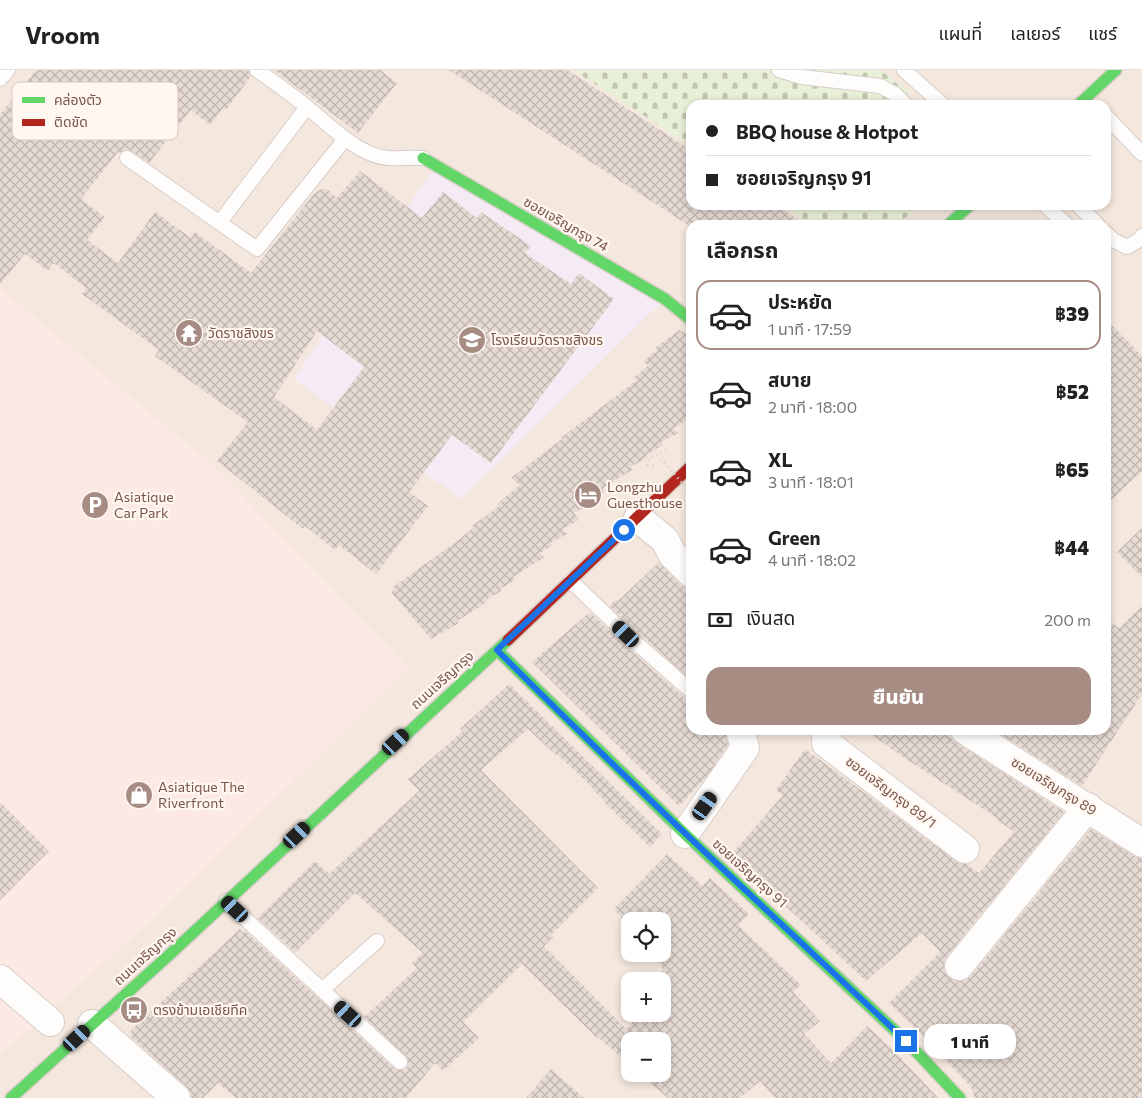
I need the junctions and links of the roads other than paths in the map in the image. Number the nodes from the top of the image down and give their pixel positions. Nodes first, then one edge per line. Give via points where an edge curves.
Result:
1 (8, 70) edge
2 (257, 70) edge
3 (779, 70) edge
4 (904, 70) edge
5 (1116, 70) edge
6 (0, 79) edge
7 (901, 100) edge
8 (937, 100) edge
9 (1089, 100) edge
10 (306, 107) junction
11 (1111, 121) edge
12 (345, 139) junction
13 (1142, 154) edge
14 (127, 158) dead end
15 (423, 158) joint
16 (964, 210) edge
17 (1050, 210) edge
18 (1083, 210) edge
19 (954, 220) edge
20 (1062, 220) edge
21 (1093, 220) edge
22 (220, 222) junction
23 (1142, 236) edge
24 (1111, 238) edge
25 (686, 316) edge
26 (686, 471) edge
27 (638, 518) junction
28 (665, 540) junction
29 (686, 554) edge
30 (686, 568) edge
31 (571, 582) junction
32 (497, 650) junction
33 (686, 687) edge
34 (739, 735) edge
35 (827, 735) edge
36 (973, 735) edge
37 (1088, 807) junction
38 (685, 834) junction
39 (1142, 843) edge
40 (965, 849) dead end
41 (226, 901) junction
42 (377, 941) dead end
43 (959, 966) dead end
44 (0, 978) edge
45 (322, 990) junction
46 (50, 1022) dead end
47 (92, 1024) junction
48 (400, 1062) dead end
49 (11, 1098) edge
50 (176, 1098) edge
51 (960, 1098) edge

1 - 6 lane
2 - 10 lane
3 - 7 lane via 802,77 880,86
4 - 8 lane
5 - 9 main road
10 - 12 lane
10 - 22 lane
11 - 13 lane
12 - 15 lane via 372,154 388,158
12 - 22 lane via 257,250
14 - 22 lane
15 - 25 main road, ซอยเจริญกรุง 74 via 665,299
16 - 19 main road
17 - 20 lane
18 - 21 lane
23 - 24 lane via 1127,247
26 - 27 main road, ถนนเจริญกรุง
27 - 28 street
27 - 31 main road, ถนนเจริญกรุง
28 - 29 street
28 - 30 street via 672,554
31 - 32 main road, ถนนเจริญกรุง
31 - 33 lane
32 - 38 main road, ซอยเจริญกรุง 91
32 - 41 main road, ถนนเจริญกรุง
34 - 38 street via 745,748
35 - 40 street, ซอยเจริญกรุง 89/1 via 826,743
36 - 37 street, ซอยเจริญกรุง 89
37 - 39 street, ซอยเจริญกรุง 89
37 - 43 street
38 - 51 main road, ซอยเจริญกรุง 91 via 906,1041
41 - 45 lane
41 - 47 main road, ถนนเจริญกรุง
42 - 45 lane
44 - 46 street
45 - 48 lane
47 - 49 main road, ถนนเจริญกรุง
47 - 50 street

